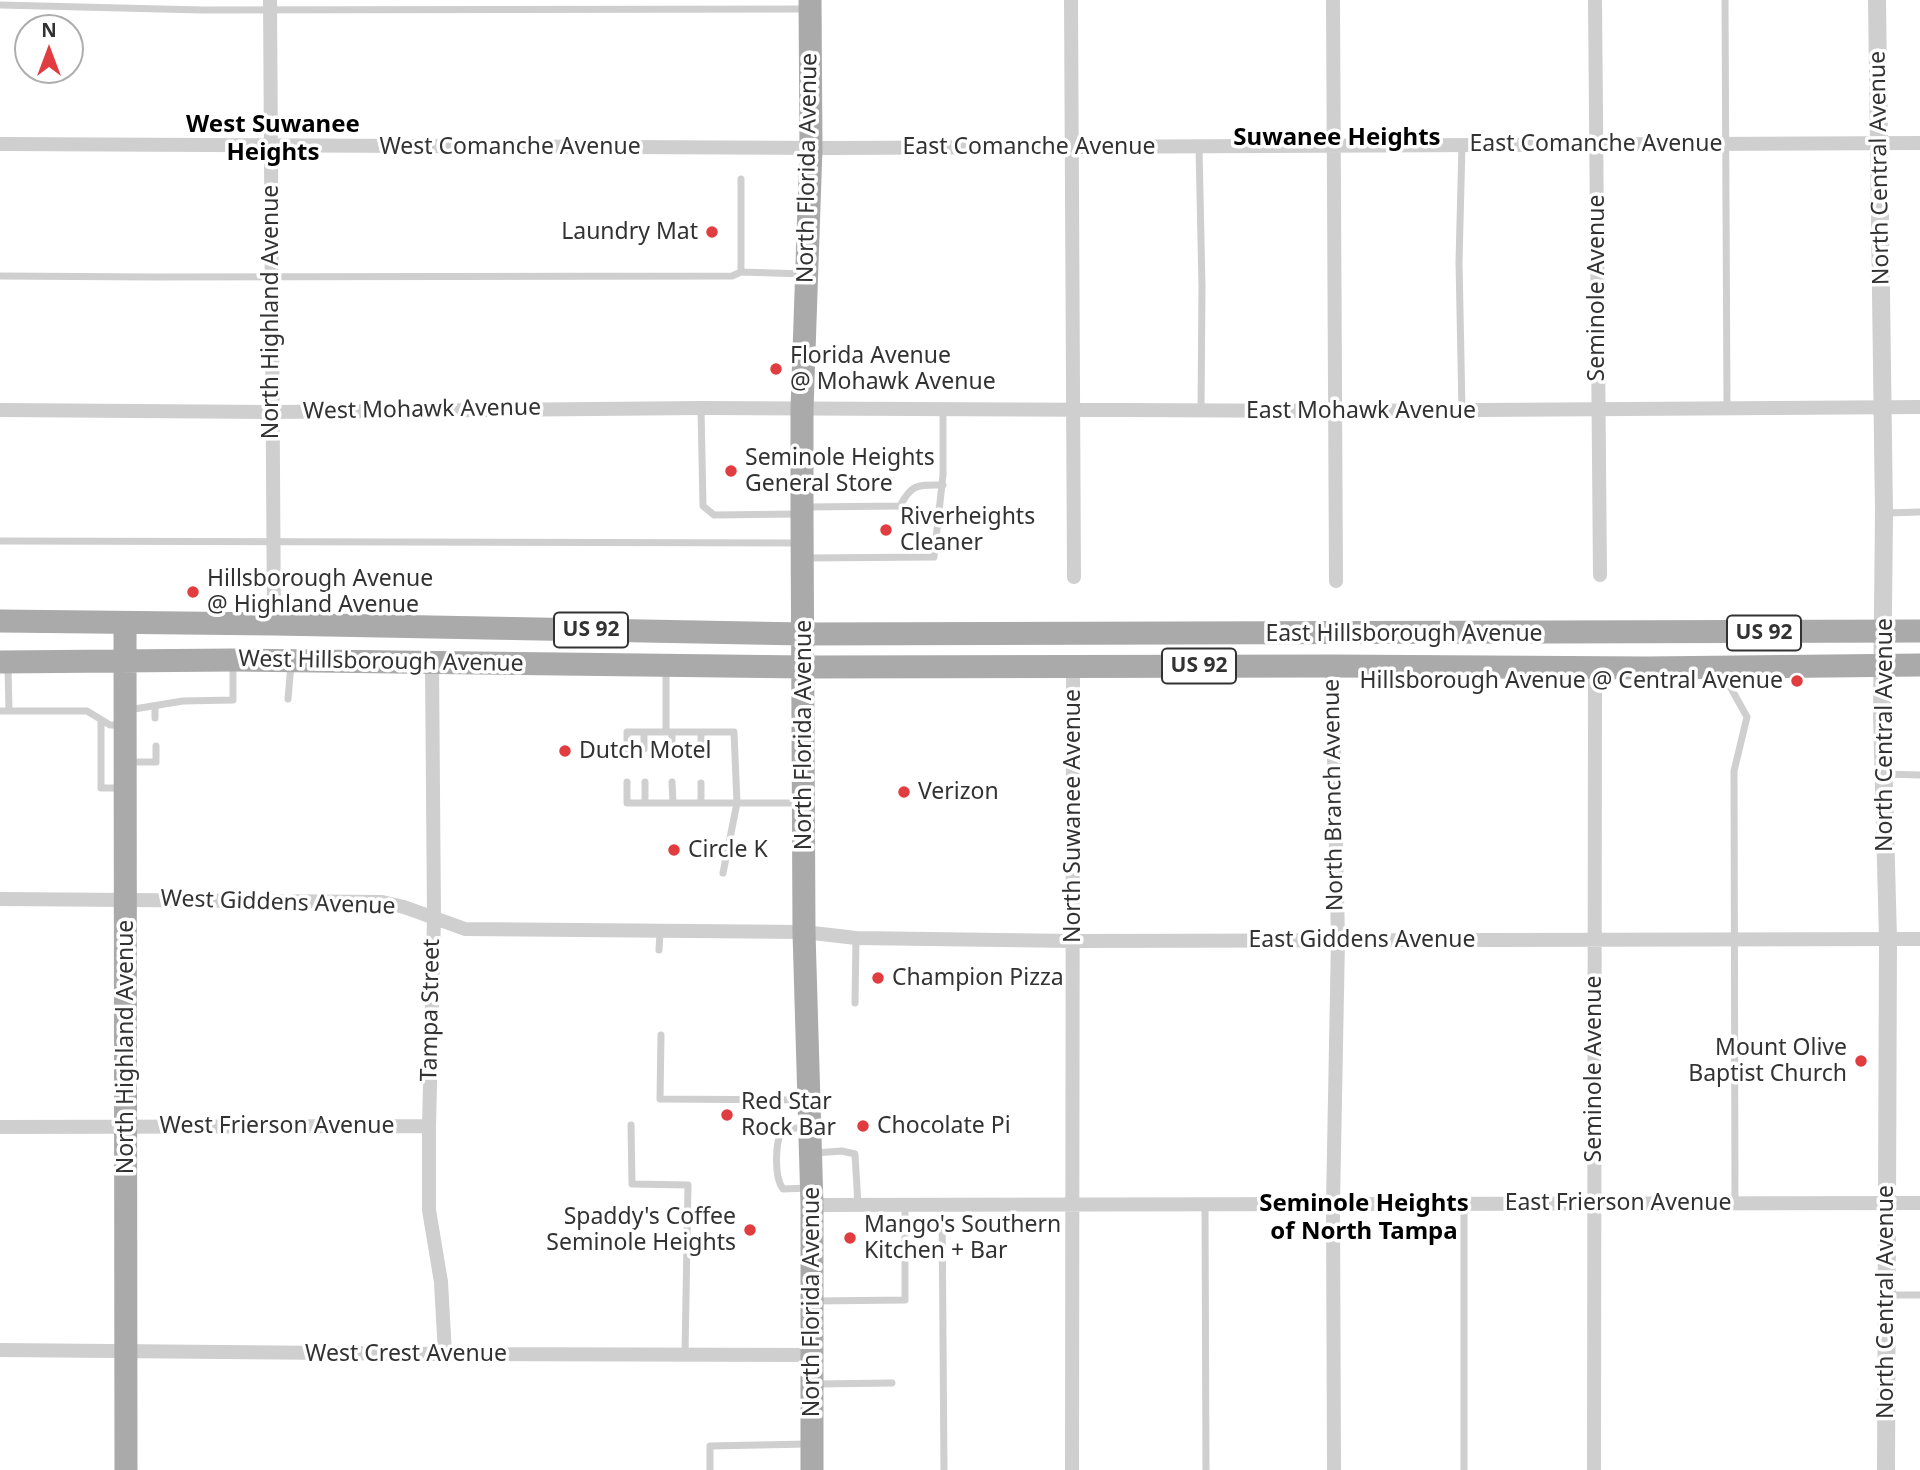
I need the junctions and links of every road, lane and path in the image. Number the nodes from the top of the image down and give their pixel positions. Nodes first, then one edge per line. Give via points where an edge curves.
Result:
1 (1071, 0) edge
2 (1333, 0) edge
3 (1595, 0) edge
4 (1725, 0) edge
5 (1877, 0) edge
6 (0, 5) edge
7 (270, 5) edge
8 (810, 5) edge
9 (1920, 143) edge
10 (0, 144) edge
11 (1597, 144) junction
12 (1726, 144) junction
13 (1880, 144) junction
14 (1462, 145) junction
15 (271, 146) junction
16 (1073, 146) junction
17 (1199, 146) junction
18 (1333, 146) junction
19 (811, 148) junction
20 (741, 179) dead end
21 (741, 272) junction
22 (806, 274) junction
23 (0, 276) edge
24 (271, 277) junction
25 (1920, 407) edge
26 (701, 408) junction
27 (1883, 408) junction
28 (802, 409) junction
29 (1598, 409) junction
30 (1727, 409) junction
31 (0, 410) edge
32 (943, 410) junction
33 (1462, 410) junction
34 (1074, 411) junction
35 (1201, 411) junction
36 (1335, 411) junction
37 (271, 412) junction
38 (943, 485) junction
39 (802, 510) junction
40 (1920, 512) edge
41 (1884, 513) junction
42 (0, 541) edge
43 (273, 543) junction
44 (802, 550) junction
45 (1600, 575) dead end
46 (1074, 577) dead end
47 (1336, 581) dead end
48 (6, 623) edge
49 (125, 624) junction
50 (274, 624) junction
51 (324, 625) junction
52 (1920, 631) edge
53 (1884, 632) junction
54 (803, 634) junction
55 (124, 660) junction
56 (233, 660) junction
57 (291, 661) junction
58 (4, 662) edge
59 (432, 664) junction
60 (1883, 665) junction
61 (1920, 665) edge
62 (666, 666) junction
63 (1332, 666) junction
64 (1719, 666) junction
65 (804, 667) junction
66 (1073, 667) junction
67 (1595, 668) junction
68 (288, 699) dead end
69 (155, 706) junction
70 (4, 711) edge
71 (125, 718) junction
72 (155, 718) dead end
73 (101, 720) junction
74 (645, 732) junction
75 (669, 732) junction
76 (701, 732) junction
77 (156, 746) dead end
78 (627, 748) dead end
79 (645, 748) dead end
80 (672, 748) dead end
81 (701, 749) dead end
82 (125, 762) junction
83 (1884, 775) junction
84 (1920, 775) edge
85 (627, 782) dead end
86 (645, 782) dead end
87 (672, 782) dead end
88 (701, 783) dead end
89 (125, 789) junction
90 (645, 803) junction
91 (673, 803) junction
92 (701, 803) junction
93 (737, 803) junction
94 (804, 803) junction
95 (723, 873) dead end
96 (0, 899) edge
97 (127, 899) junction
98 (434, 917) junction
99 (660, 931) junction
100 (804, 932) junction
101 (856, 938) junction
102 (1338, 939) junction
103 (1888, 939) junction
104 (1920, 939) edge
105 (1595, 940) junction
106 (1735, 940) junction
107 (1073, 941) junction
108 (659, 950) dead end
109 (855, 1003) dead end
110 (661, 1035) dead end
111 (809, 1100) junction
112 (631, 1125) dead end
113 (126, 1126) junction
114 (429, 1126) junction
115 (0, 1127) edge
116 (810, 1127) junction
117 (810, 1153) junction
118 (812, 1196) junction
119 (1464, 1203) junction
120 (1594, 1203) junction
121 (1735, 1203) junction
122 (1887, 1203) junction
123 (1920, 1203) edge
124 (1333, 1204) junction
125 (858, 1205) junction
126 (905, 1205) junction
127 (942, 1205) junction
128 (1205, 1205) junction
129 (1071, 1206) junction
130 (1886, 1295) junction
131 (1920, 1295) edge
132 (812, 1301) junction
133 (0, 1350) edge
134 (126, 1350) junction
135 (444, 1354) junction
136 (685, 1354) junction
137 (813, 1355) junction
138 (892, 1383) dead end
139 (814, 1384) junction
140 (812, 1444) junction
141 (126, 1470) edge
142 (710, 1470) edge
143 (812, 1470) edge
144 (944, 1470) edge
145 (1072, 1470) edge
146 (1206, 1470) edge
147 (1334, 1470) edge
148 (1464, 1470) edge
149 (1594, 1470) edge
150 (1886, 1470) edge

1 - 16 street
2 - 18 street
3 - 11 street, Seminole Avenue
4 - 12 lane
5 - 13 street, North Central Avenue
6 - 7 lane
7 - 8 lane
7 - 15 street, North Highland Avenue
8 - 19 main road, North Florida Avenue
9 - 13 street, East Comanche Avenue
10 - 15 street, West Comanche Avenue
11 - 12 street, East Comanche Avenue
11 - 14 street, East Comanche Avenue
11 - 29 street, Seminole Avenue
12 - 13 street, East Comanche Avenue
12 - 30 lane
13 - 27 street, North Central Avenue
14 - 18 street, East Comanche Avenue
14 - 33 lane
15 - 19 street, West Comanche Avenue
15 - 24 street, North Highland Avenue
16 - 17 street, East Comanche Avenue
16 - 19 street, East Comanche Avenue
16 - 34 street
17 - 18 street, East Comanche Avenue
17 - 35 lane
18 - 36 street
19 - 22 main road, North Florida Avenue
20 - 21 lane
21 - 22 lane
21 - 24 lane via 732,276
22 - 28 main road, North Florida Avenue
23 - 24 lane
24 - 37 street, North Highland Avenue
25 - 27 street, East Mohawk Avenue
26 - 28 street, West Mohawk Avenue
26 - 37 street, West Mohawk Avenue
26 - 39 lane via 703,506 714,514
27 - 30 street, East Mohawk Avenue
27 - 41 street, North Central Avenue
28 - 32 street, East Mohawk Avenue
28 - 39 main road, North Florida Avenue
29 - 30 street, East Mohawk Avenue
29 - 33 street, East Mohawk Avenue
29 - 45 street, Seminole Avenue
31 - 37 street, West Mohawk Avenue
32 - 34 street, East Mohawk Avenue
32 - 38 lane
33 - 36 street, East Mohawk Avenue
34 - 35 street, East Mohawk Avenue
34 - 46 street
35 - 36 street, East Mohawk Avenue
36 - 47 street
37 - 43 street, North Highland Avenue
38 - 39 lane via 911,488 900,506
38 - 44 lane via 934,557
39 - 44 main road, North Florida Avenue
40 - 41 lane
41 - 53 street, North Central Avenue
42 - 43 lane
43 - 44 lane
43 - 50 street, North Highland Avenue
44 - 54 main road, North Florida Avenue
48 - 49 main road, West Hillsborough Avenue / US 92
49 - 50 main road, West Hillsborough Avenue / US 92
49 - 55 main road, North Highland Avenue
50 - 51 main road, West Hillsborough Avenue / US 92
51 - 54 main road, West Hillsborough Avenue / US 92
51 - 57 main road via 298,644
52 - 53 main road, East Hillsborough Avenue / US 92
53 - 54 main road, East Hillsborough Avenue / US 92
53 - 60 street, North Central Avenue
54 - 65 main road, North Florida Avenue
55 - 56 main road, West Hillsborough Avenue / US 92
55 - 58 main road, West Hillsborough Avenue / US 92
55 - 71 main road, North Highland Avenue
56 - 57 main road, West Hillsborough Avenue / US 92
56 - 69 lane via 233,700
57 - 59 main road, West Hillsborough Avenue / US 92
57 - 68 lane
58 - 70 lane
59 - 62 main road, West Hillsborough Avenue / US 92
59 - 98 street, Tampa Street
60 - 61 main road, East Hillsborough Avenue / US 92
60 - 64 main road, East Hillsborough Avenue / US 92
60 - 83 street, North Central Avenue
62 - 65 main road, West Hillsborough Avenue / US 92
62 - 75 lane
63 - 66 main road, East Hillsborough Avenue / US 92
63 - 67 main road, East Hillsborough Avenue / US 92
63 - 102 street, North Branch Avenue
64 - 67 main road, East Hillsborough Avenue / US 92
64 - 106 lane via 1747,717 1734,771
65 - 66 main road, East Hillsborough Avenue / US 92
65 - 94 main road, North Florida Avenue
66 - 107 street, North Suwanee Avenue
67 - 105 street, Seminole Avenue
69 - 71 lane
69 - 72 lane
70 - 73 lane via 87,711
71 - 73 lane via 110,724
71 - 82 main road, North Highland Avenue
73 - 89 lane via 101,788
74 - 75 lane
74 - 78 lane via 627,732
74 - 79 lane
75 - 76 lane
75 - 80 lane
76 - 81 lane
76 - 93 lane via 734,732
77 - 82 lane via 156,762
82 - 89 main road, North Highland Avenue
83 - 84 lane
83 - 103 street, North Central Avenue
85 - 90 lane via 627,803
86 - 90 lane
87 - 91 lane
88 - 92 lane
89 - 97 main road, North Highland Avenue
90 - 91 lane
91 - 92 lane
92 - 93 lane
93 - 94 lane
93 - 95 lane
94 - 100 main road, North Florida Avenue
96 - 97 street, West Giddens Avenue
97 - 98 street, West Giddens Avenue via 382,902
97 - 113 main road, North Highland Avenue
98 - 99 street, West Giddens Avenue via 465,929
98 - 114 street, Tampa Street
99 - 100 street, West Giddens Avenue
99 - 108 lane
100 - 101 street, East Giddens Avenue
100 - 111 main road, North Florida Avenue
101 - 107 street, East Giddens Avenue
101 - 109 lane
102 - 105 street, East Giddens Avenue
102 - 107 street, East Giddens Avenue
102 - 124 street, North Branch Avenue
103 - 104 street, East Giddens Avenue
103 - 106 street, East Giddens Avenue
103 - 122 street, North Central Avenue
105 - 106 street, East Giddens Avenue
105 - 120 street, Seminole Avenue
106 - 121 lane
107 - 129 street, North Suwanee Avenue
110 - 111 lane via 660,1099
111 - 116 main road, North Florida Avenue
112 - 136 lane via 632,1184 688,1185
113 - 114 street, West Frierson Avenue
113 - 115 street, West Frierson Avenue
113 - 134 main road, North Highland Avenue
114 - 135 street, Tampa Street via 429,1210 442,1282
116 - 117 main road, North Florida Avenue
116 - 118 lane via 782,1130 778,1180 783,1189
117 - 118 main road, North Florida Avenue
117 - 125 lane via 855,1154
118 - 125 street, East Frierson Avenue
118 - 132 main road, North Florida Avenue
119 - 120 street, East Frierson Avenue
119 - 124 street, East Frierson Avenue
119 - 148 lane
120 - 121 street, East Frierson Avenue
120 - 149 street, Seminole Avenue
121 - 122 street, East Frierson Avenue
122 - 123 street, East Frierson Avenue
122 - 130 street, North Central Avenue
124 - 128 street, East Frierson Avenue
124 - 147 street, North Branch Avenue
125 - 126 street, East Frierson Avenue
126 - 127 street, East Frierson Avenue
126 - 132 lane via 905,1300
127 - 129 street, East Frierson Avenue
127 - 144 lane
128 - 129 street, East Frierson Avenue
128 - 146 lane
129 - 145 street, North Suwanee Avenue
130 - 131 lane
130 - 150 street, North Central Avenue
132 - 137 main road, North Florida Avenue
133 - 134 street, West Crest Avenue
134 - 135 street, West Crest Avenue
134 - 141 main road, North Highland Avenue
135 - 136 street, West Crest Avenue
136 - 137 street, West Crest Avenue
137 - 139 main road, North Florida Avenue
138 - 139 lane
139 - 140 main road, North Florida Avenue
140 - 142 lane via 710,1447
140 - 143 main road, North Florida Avenue

